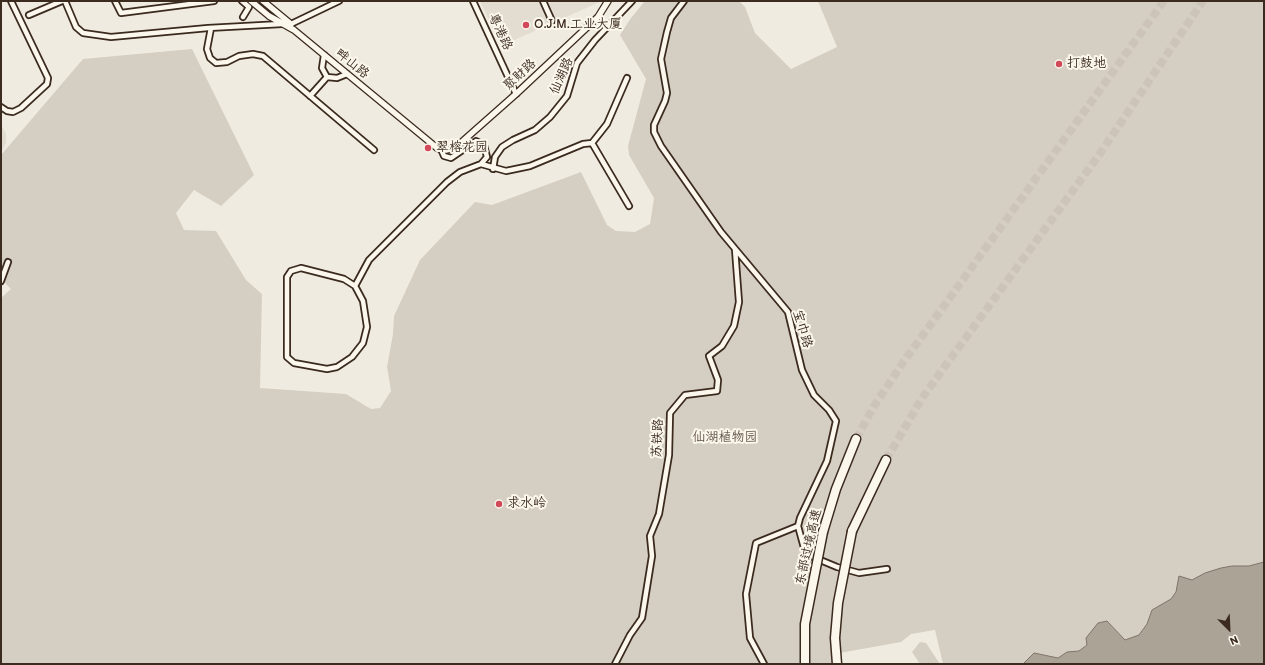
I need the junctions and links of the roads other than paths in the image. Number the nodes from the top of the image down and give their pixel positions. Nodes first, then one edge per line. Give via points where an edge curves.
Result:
1 (11, 1) edge
2 (64, 1) edge
3 (115, 1) edge
4 (214, 1) edge
5 (242, 1) edge
6 (251, 1) edge
7 (264, 1) edge
8 (339, 1) edge
9 (473, 1) edge
10 (543, 1) edge
11 (608, 1) edge
12 (632, 1) edge
13 (684, 1) edge
14 (29, 16) dead end
15 (244, 17) dead end
16 (552, 21) dead end
17 (282, 24) junction
18 (291, 24) joint
19 (211, 28) junction
20 (324, 55) junction
21 (347, 74) junction
22 (327, 76) junction
23 (627, 78) dead end
24 (516, 94) junction
25 (310, 96) junction
26 (1, 107) edge
27 (592, 143) junction
28 (439, 148) junction
29 (374, 150) dead end
30 (481, 164) junction
31 (493, 169) junction
32 (629, 206) dead end
33 (735, 249) junction
34 (8, 262) dead end
35 (1, 281) edge
36 (355, 286) junction
37 (856, 439) tunnel mouth
38 (886, 460) tunnel mouth
39 (798, 526) junction
40 (887, 569) dead end
41 (615, 664) edge
42 (764, 664) edge
43 (805, 664) edge
44 (837, 664) edge

1 - 26 street via 48,78 47,84 21,108 13,112
2 - 14 street
2 - 19 street via 76,27 83,34 111,37
3 - 4 street via 121,13
5 - 15 street via 249,7
6 - 17 street, 畔山路
7 - 18 street
8 - 18 street
9 - 24 street, 粤港路
10 - 16 street
11 - 24 street, 聚财路 via 598,17
12 - 31 street, 仙湖路 via 595,40 578,63 567,96 550,117 534,130 502,148 495,157
13 - 33 street, 宝巾路 via 671,18 667,32 661,59 667,93 654,125 654,132 675,167
17 - 19 street
17 - 20 street, 畔山路 via 294,30
19 - 25 street via 206,49 216,63 227,62 239,56 263,56
20 - 21 street, 畔山路
20 - 22 street via 322,68
21 - 22 street via 337,78
21 - 28 street, 畔山路
22 - 25 street
23 - 27 street via 607,124
24 - 28 street, 聚财路 via 455,148
25 - 29 street
27 - 31 street via 583,144 530,166 506,171
27 - 32 street
28 - 30 street via 444,156 451,158 470,144 480,142 488,153
30 - 31 street
30 - 36 street via 460,172 447,182 369,260
33 - 39 street, 宝巾路 via 788,312 802,370 814,395 836,421 827,461
33 - 41 street, 苏铁路 via 739,302 734,326 722,346 709,356 718,380 717,391 685,395 670,413 668,455 659,514 650,536 652,556 642,618
34 - 35 street
36 - 36 street via 363,301 367,318 366,335 358,350 346,363 332,368 291,362 286,351 288,274 294,270 305,269 344,279
37 - 43 highway, 东部过境高速, bridge via 836,489 823,532 805,624
38 - 44 highway, bridge via 852,531 838,603 835,638
39 - 40 street via 804,548 813,557 859,573
39 - 42 street via 756,543 746,594 750,638

